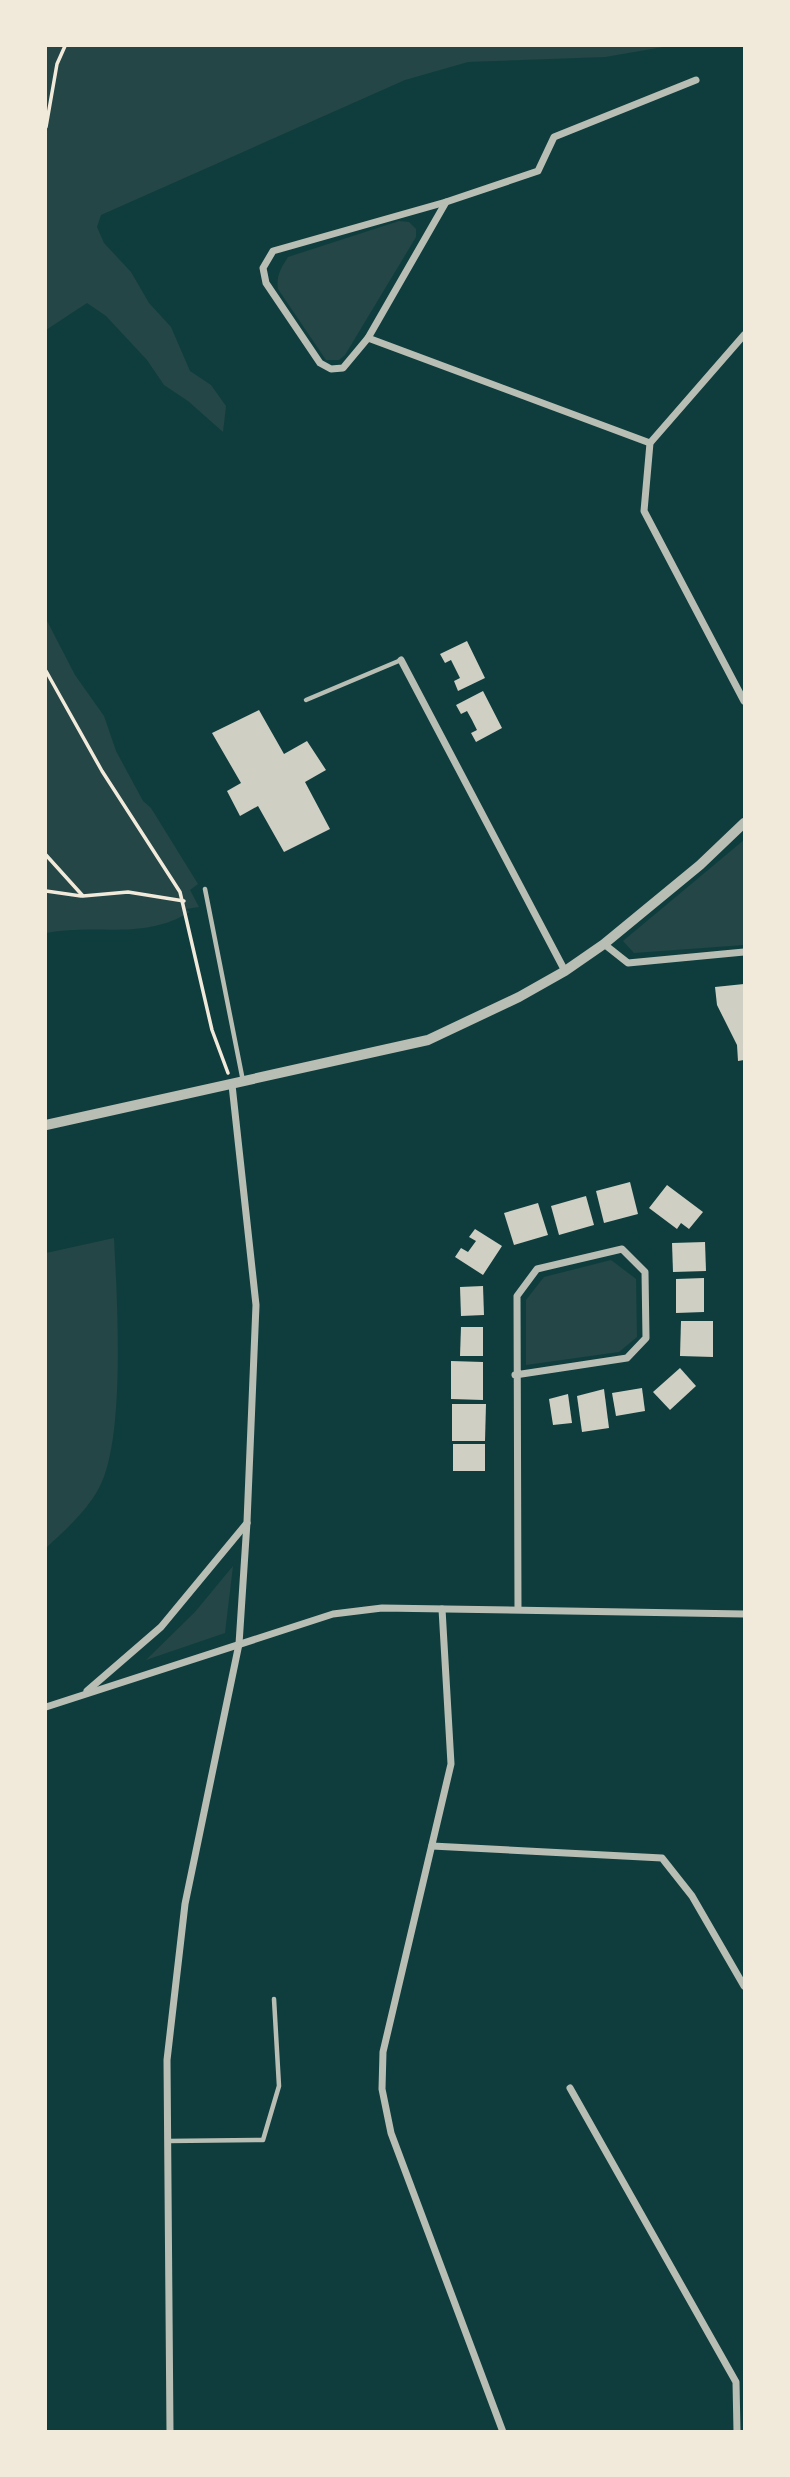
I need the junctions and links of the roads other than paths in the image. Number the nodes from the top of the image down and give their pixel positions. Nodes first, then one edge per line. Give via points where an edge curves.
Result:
1 (696, 80) dead end
2 (446, 202) junction
3 (744, 335) edge
4 (368, 338) junction
5 (650, 443) junction
6 (401, 660) joint
7 (306, 700) dead end
8 (744, 701) edge
9 (744, 823) edge
10 (205, 889) dead end
11 (604, 944) junction
12 (744, 952) edge
13 (565, 971) junction
14 (237, 1084) junction
15 (46, 1125) edge
16 (515, 1375) junction
17 (247, 1522) junction
18 (442, 1609) junction
19 (518, 1609) junction
20 (744, 1614) edge
21 (239, 1644) junction
22 (81, 1696) junction
23 (46, 1707) edge
24 (432, 1846) junction
25 (744, 1986) edge
26 (274, 1999) dead end
27 (570, 2088) dead end
28 (168, 2141) junction
29 (170, 2431) edge
30 (503, 2431) edge
31 (737, 2431) edge

1 - 2 street via 554,137 538,171
2 - 4 street
2 - 4 street via 273,251 263,268 266,283 320,363 331,369 343,368
3 - 5 street
4 - 5 street
5 - 8 street via 644,510
6 - 7 lane
6 - 13 street
9 - 11 street
10 - 14 lane
11 - 12 street via 628,963
11 - 13 street
13 - 14 street via 428,1040
14 - 15 street
14 - 17 street via 257,1305
16 - 16 street via 517,1296 537,1269 622,1250 645,1272 646,1338 627,1357
16 - 19 street
17 - 21 street
17 - 22 street via 161,1627
18 - 19 street
18 - 21 street via 382,1608 333,1614
18 - 24 street via 452,1764
19 - 20 street
21 - 22 street
21 - 28 street via 185,1904 167,2060
22 - 23 street
24 - 25 street via 662,1858 692,1896
24 - 30 street via 383,2052 382,2089 391,2133
26 - 28 lane via 279,2086 263,2140
27 - 31 street via 736,2382
28 - 29 street

